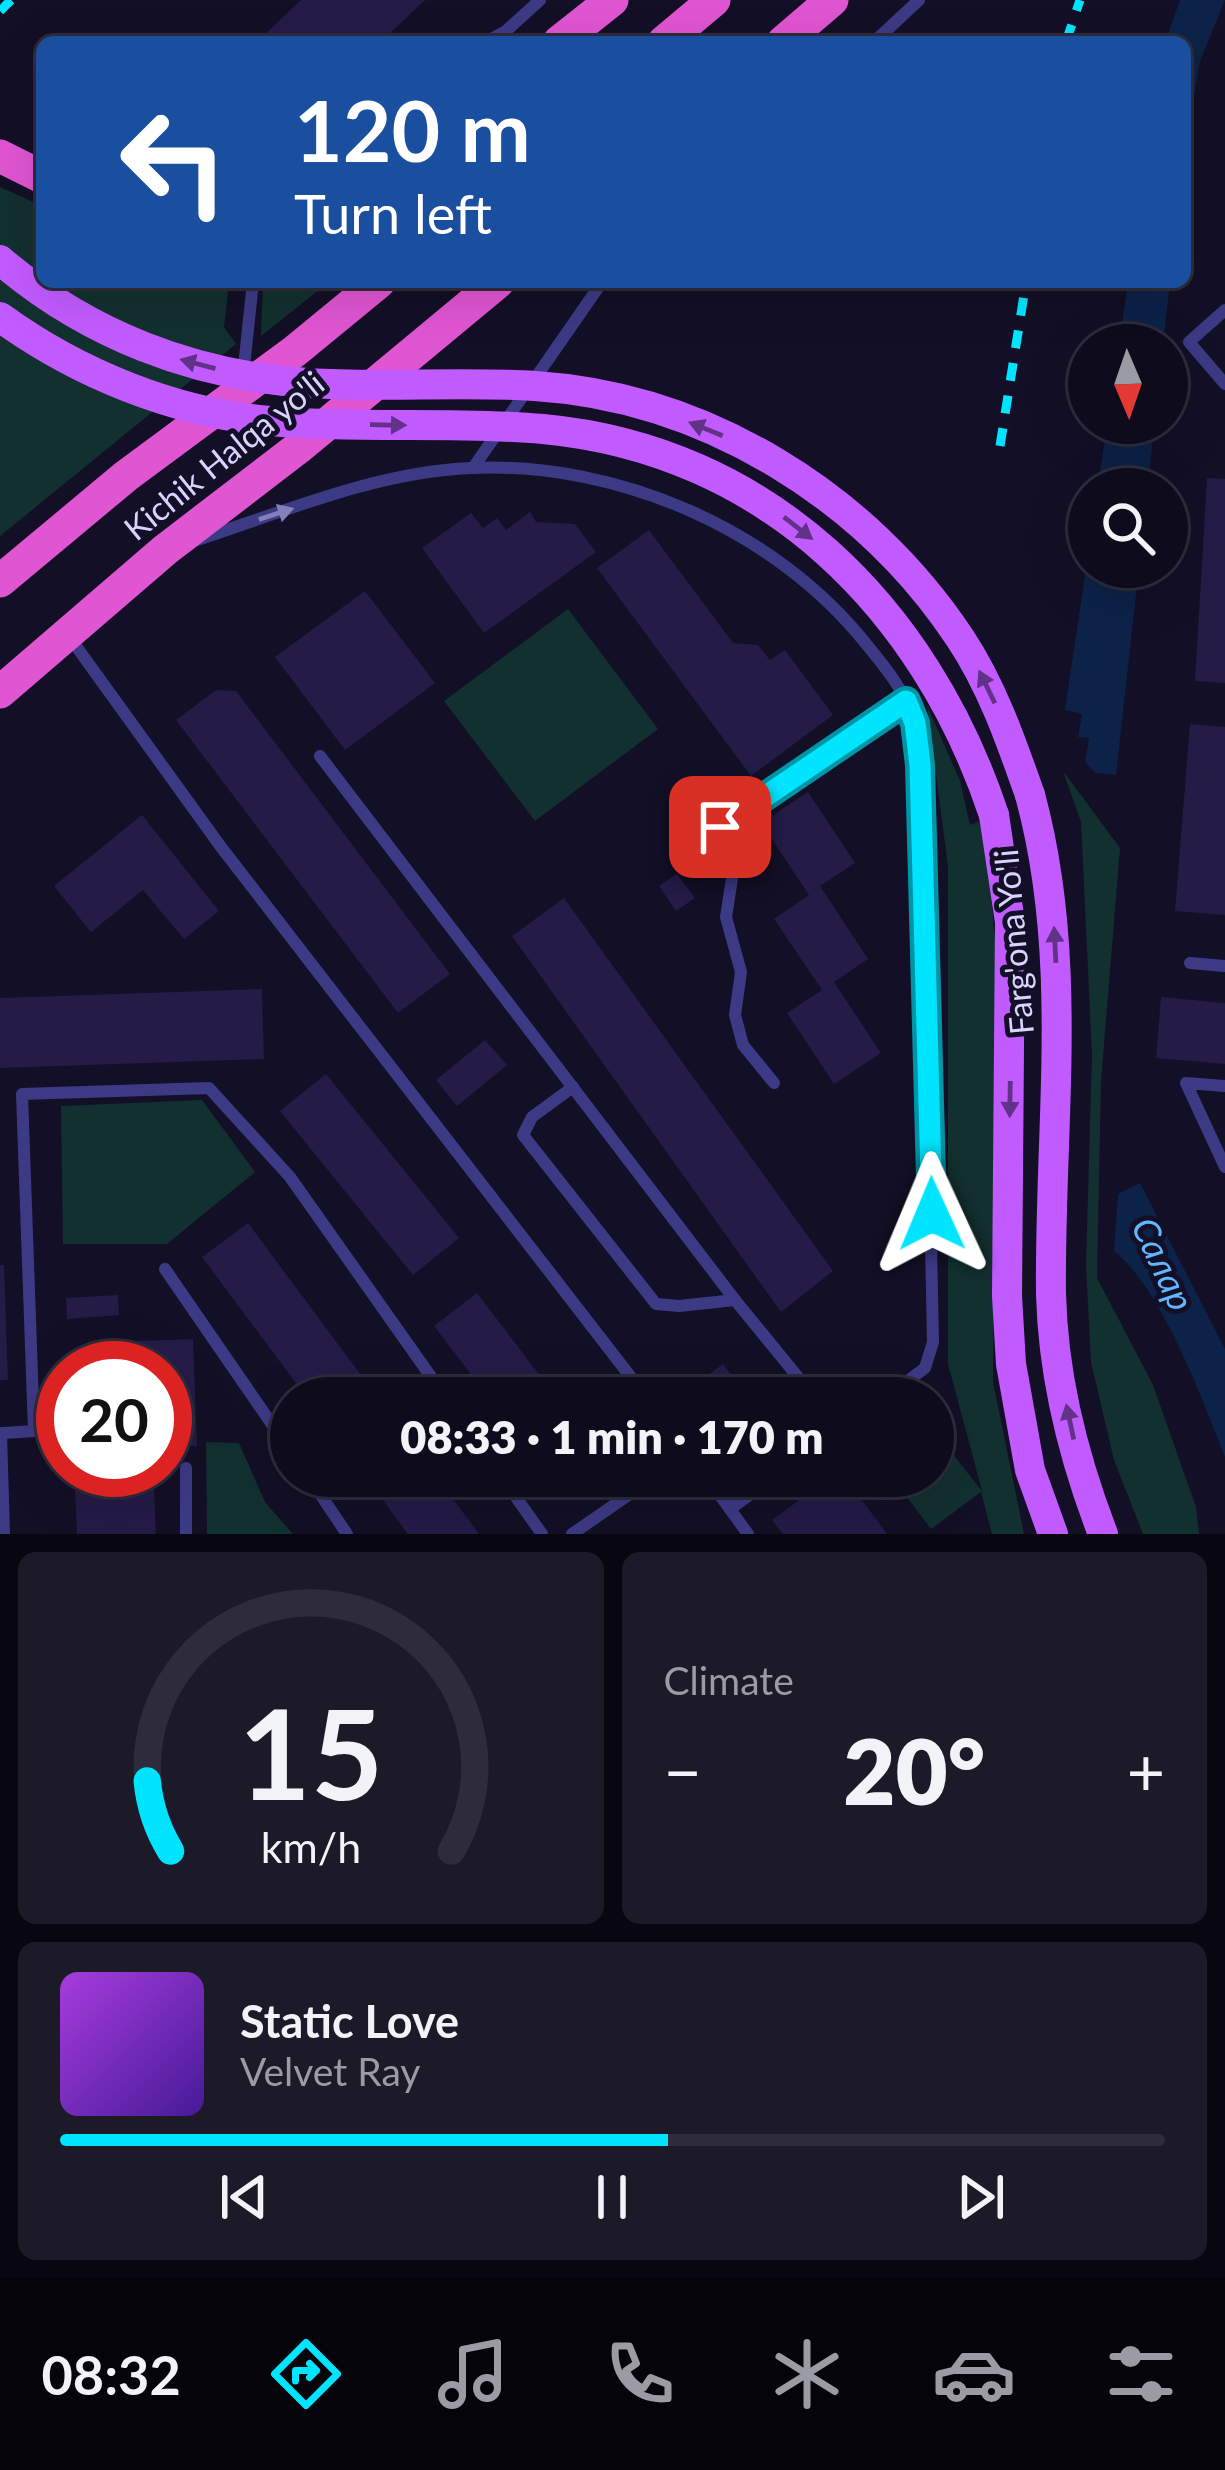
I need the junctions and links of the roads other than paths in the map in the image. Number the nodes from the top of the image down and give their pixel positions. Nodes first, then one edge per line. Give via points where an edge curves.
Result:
1 (540, 0) edge
2 (611, 0) edge
3 (714, 0) edge
4 (832, 0) edge
5 (919, 0) edge
6 (496, 36) edge
7 (566, 36) edge
8 (671, 36) edge
9 (789, 36) edge
10 (880, 36) edge
11 (0, 156) edge
12 (36, 174) edge
13 (0, 260) edge
14 (252, 288) edge
15 (368, 288) edge
16 (491, 288) edge
17 (598, 288) edge
18 (1225, 310) edge
19 (0, 317) edge
20 (1225, 384) edge
21 (242, 390) junction
22 (473, 468) junction
23 (165, 550) junction
24 (0, 581) edge
25 (68, 635) junction
26 (0, 692) edge
27 (906, 701) junction
28 (320, 756) dead end
29 (1190, 963) dead end
30 (1225, 966) edge
31 (774, 1083) dead end
32 (1225, 1086) edge
33 (573, 1088) junction
34 (1225, 1167) edge
35 (165, 1269) dead end
36 (735, 1300) junction
37 (431, 1377) edge
38 (630, 1377) edge
39 (798, 1377) edge
40 (913, 1377) edge
41 (270, 1422) edge
42 (2, 1433) edge
43 (185, 1497) edge
44 (322, 1497) edge
45 (516, 1497) edge
46 (626, 1497) edge
47 (721, 1497) edge
48 (747, 1497) edge
49 (730, 1509) junction
50 (1047, 1525) edge
51 (4, 1534) edge
52 (186, 1534) edge
53 (347, 1534) edge
54 (542, 1534) edge
55 (572, 1534) edge
56 (748, 1534) edge
57 (1103, 1534) edge

1 - 6 lane
2 - 7 highway
3 - 8 highway
4 - 9 highway
5 - 10 lane
11 - 12 highway
57 -> 13 main road, Farg'ona Yo'li, bridge via 1069,1422 1051,1297 1059,1039 1046,851 981,672 930,599 838,503 694,423 536,386 310,383 204,366 109,333
14 - 21 lane
15 - 21 highway, Kichik Halqa yo'li
16 - 23 highway, Kichik Halqa yo'li
17 - 22 lane
18 - 20 lane via 1189,342
19 -> 50 main road, Farg'ona Yo'li, bridge via 70,362 208,411 296,423 571,432 645,450 751,494 814,540 899,628 944,697 994,815 1010,922 1010,1348 1019,1427
21 - 24 highway, Kichik Halqa yo'li
23 -> 22 lane via 408,474
22 - 27 lane via 609,484 714,522 764,550 834,608
23 - 25 highway, Kichik Halqa yo'li
25 - 26 highway, Kichik Halqa yo'li
25 - 38 lane via 220,847
27 - 31 lane via 720,827 733,872 726,917 741,973 735,1015 742,1045
27 - 40 lane via 919,743 922,805 933,1342
28 - 33 lane
29 - 30 lane
32 - 34 lane via 1186,1083
33 - 36 lane
33 - 36 lane via 532,1117 523,1136 656,1304
35 - 41 lane
36 - 39 lane
37 - 42 lane via 290,1178 209,1088 22,1094 34,1431
42 - 51 lane
43 - 52 lane
44 - 53 lane
45 - 54 lane
46 - 55 lane
47 - 49 lane
48 - 49 lane
49 - 56 lane

